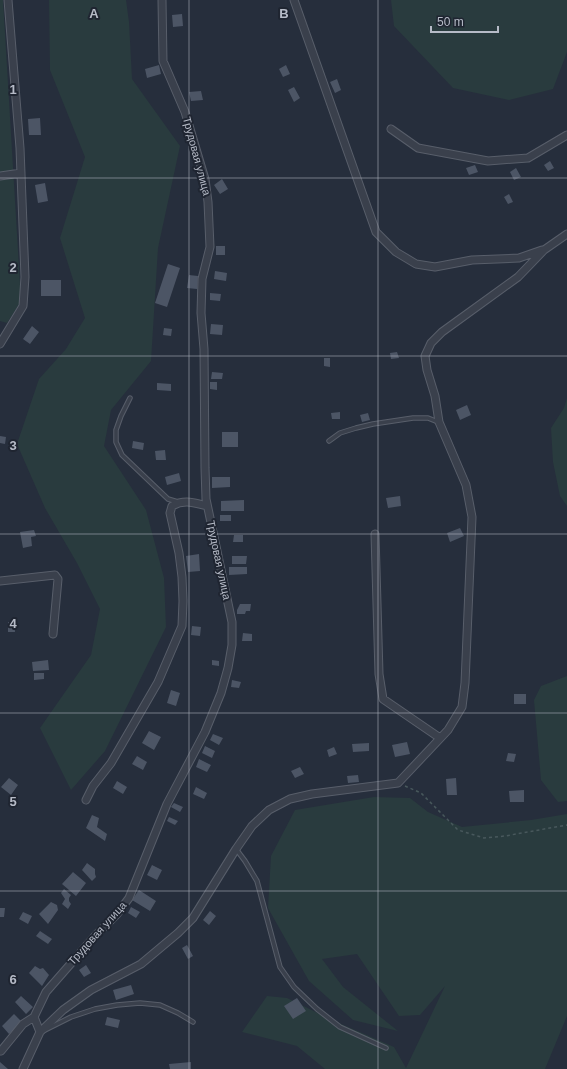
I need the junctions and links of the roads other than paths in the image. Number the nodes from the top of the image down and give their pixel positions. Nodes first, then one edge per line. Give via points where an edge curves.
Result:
1 (8, 0) edge
2 (162, 0) edge
3 (294, 0) edge
4 (391, 129) dead end
5 (567, 135) edge
6 (21, 173) junction
7 (0, 176) edge
8 (567, 234) edge
9 (544, 250) junction
10 (0, 344) edge
11 (130, 398) dead end
12 (439, 422) junction
13 (329, 441) dead end
14 (180, 502) junction
15 (207, 506) junction
16 (375, 534) dead end
17 (0, 582) edge
18 (53, 634) dead end
19 (440, 738) junction
20 (86, 800) dead end
21 (236, 849) junction
22 (34, 1017) junction
23 (193, 1022) dead end
24 (40, 1032) junction
25 (386, 1048) dead end
26 (1, 1051) dead end
27 (23, 1069) edge

1 - 6 street
2 - 15 street, Трудовая улица via 163,61 185,112 205,179 208,202 210,247 202,279 201,313
3 - 9 street via 376,232 396,252 416,264 435,267 472,260 518,258
4 - 5 street via 418,148 488,161 528,158
6 - 7 street
6 - 10 street via 24,306
8 - 9 street
9 - 12 street via 518,277 442,332 431,343 425,356
11 - 14 lane via 116,430 116,442 122,455 168,499
12 - 13 lane via 428,418 386,422 340,433
12 - 19 street via 466,485 472,517 462,707
14 - 15 street
14 - 20 street via 172,506 170,513 182,577 182,626 158,682 112,763 93,786
15 - 22 street, Трудовая улица via 232,622 232,645 220,693 204,732 167,804 129,898 46,992
16 - 19 street via 378,674 383,699
17 - 18 street via 55,575 58,578
19 - 21 street via 398,783 290,799 269,810 252,826
21 - 24 street via 193,918 178,933 141,964 91,990 63,1010
21 - 25 lane via 257,881 280,967 294,987 340,1027
22 - 24 street
22 - 26 street via 23,1024
23 - 24 lane via 160,1005 140,1003 95,1009
24 - 27 street

